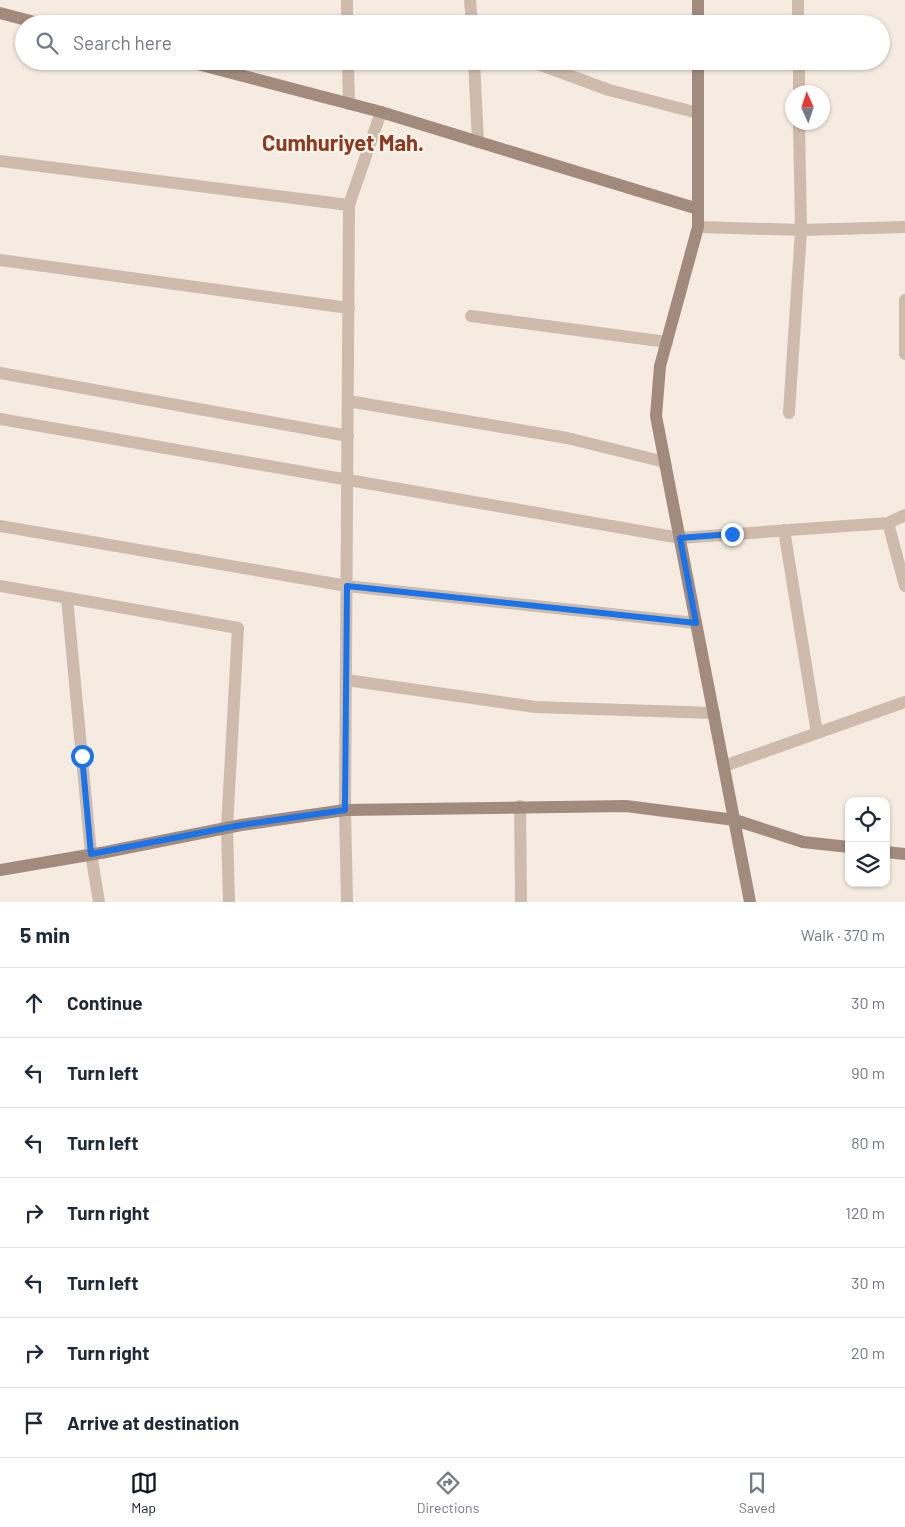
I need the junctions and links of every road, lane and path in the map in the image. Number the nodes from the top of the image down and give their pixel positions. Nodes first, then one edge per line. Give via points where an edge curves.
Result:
1 (346, 0) edge
2 (470, 0) edge
3 (698, 0) edge
4 (798, 0) edge
5 (0, 13) edge
6 (347, 15) edge
7 (471, 15) edge
8 (698, 15) edge
9 (798, 15) edge
10 (15, 17) edge
11 (220, 70) edge
12 (348, 70) edge
13 (474, 70) edge
14 (555, 70) edge
15 (698, 70) edge
16 (799, 70) edge
17 (799, 85) edge
18 (349, 104) junction
19 (381, 112) junction
20 (698, 113) junction
21 (799, 130) edge
22 (478, 142) junction
23 (0, 160) edge
24 (349, 205) junction
25 (698, 209) junction
26 (698, 227) junction
27 (905, 227) edge
28 (800, 230) junction
29 (0, 260) edge
30 (905, 300) edge
31 (349, 308) junction
32 (471, 316) dead end
33 (667, 342) junction
34 (905, 354) edge
35 (0, 373) edge
36 (348, 401) junction
37 (789, 413) dead end
38 (0, 420) edge
39 (348, 436) junction
40 (665, 462) junction
41 (348, 480) junction
42 (905, 515) edge
43 (888, 523) junction
44 (0, 526) edge
45 (784, 530) junction
46 (680, 538) junction
47 (0, 586) edge
48 (347, 586) junction
49 (905, 586) edge
50 (67, 598) junction
51 (696, 623) junction
52 (346, 680) junction
53 (905, 702) edge
54 (714, 713) junction
55 (817, 733) junction
56 (724, 766) junction
57 (520, 806) junction
58 (345, 810) junction
59 (734, 820) junction
60 (227, 828) junction
61 (845, 847) edge
62 (890, 852) edge
63 (91, 854) junction
64 (905, 854) edge
65 (0, 870) edge
66 (100, 902) edge
67 (228, 902) edge
68 (347, 902) edge
69 (520, 902) edge
70 (750, 902) edge

1 - 6 street
2 - 7 street
3 - 8 street
4 - 9 street
5 - 10 street
11 - 18 street
12 - 18 street
13 - 22 street
14 - 20 street via 609,90
15 - 20 street
16 - 17 street
18 - 19 street
19 - 22 street
19 - 24 street
20 - 25 street
21 - 28 street
22 - 25 street
23 - 24 street
24 - 31 street
25 - 26 street
26 - 28 street
26 - 33 street
27 - 28 street
28 - 37 street
29 - 31 street
30 - 34 street
31 - 36 street
32 - 33 street
33 - 40 street via 660,366 656,416
35 - 39 street
36 - 39 street
36 - 40 street via 567,438
38 - 41 street
39 - 41 street
40 - 46 street
41 - 46 street
41 - 48 street
42 - 43 street
43 - 45 street
43 - 49 street
44 - 48 street
45 - 46 street
45 - 55 street
46 - 51 street
47 - 50 street
48 - 51 street
48 - 52 street
50 - 60 street via 238,628
50 - 63 street
51 - 54 street
52 - 54 street via 535,708
52 - 58 street
53 - 55 street
54 - 56 street
55 - 56 street
56 - 59 street
57 - 58 street
57 - 59 street via 626,806
57 - 69 street
58 - 60 street
58 - 68 street
59 - 61 street via 804,842
59 - 70 street
60 - 63 street
60 - 67 street
62 - 64 street
63 - 65 street
63 - 66 street

